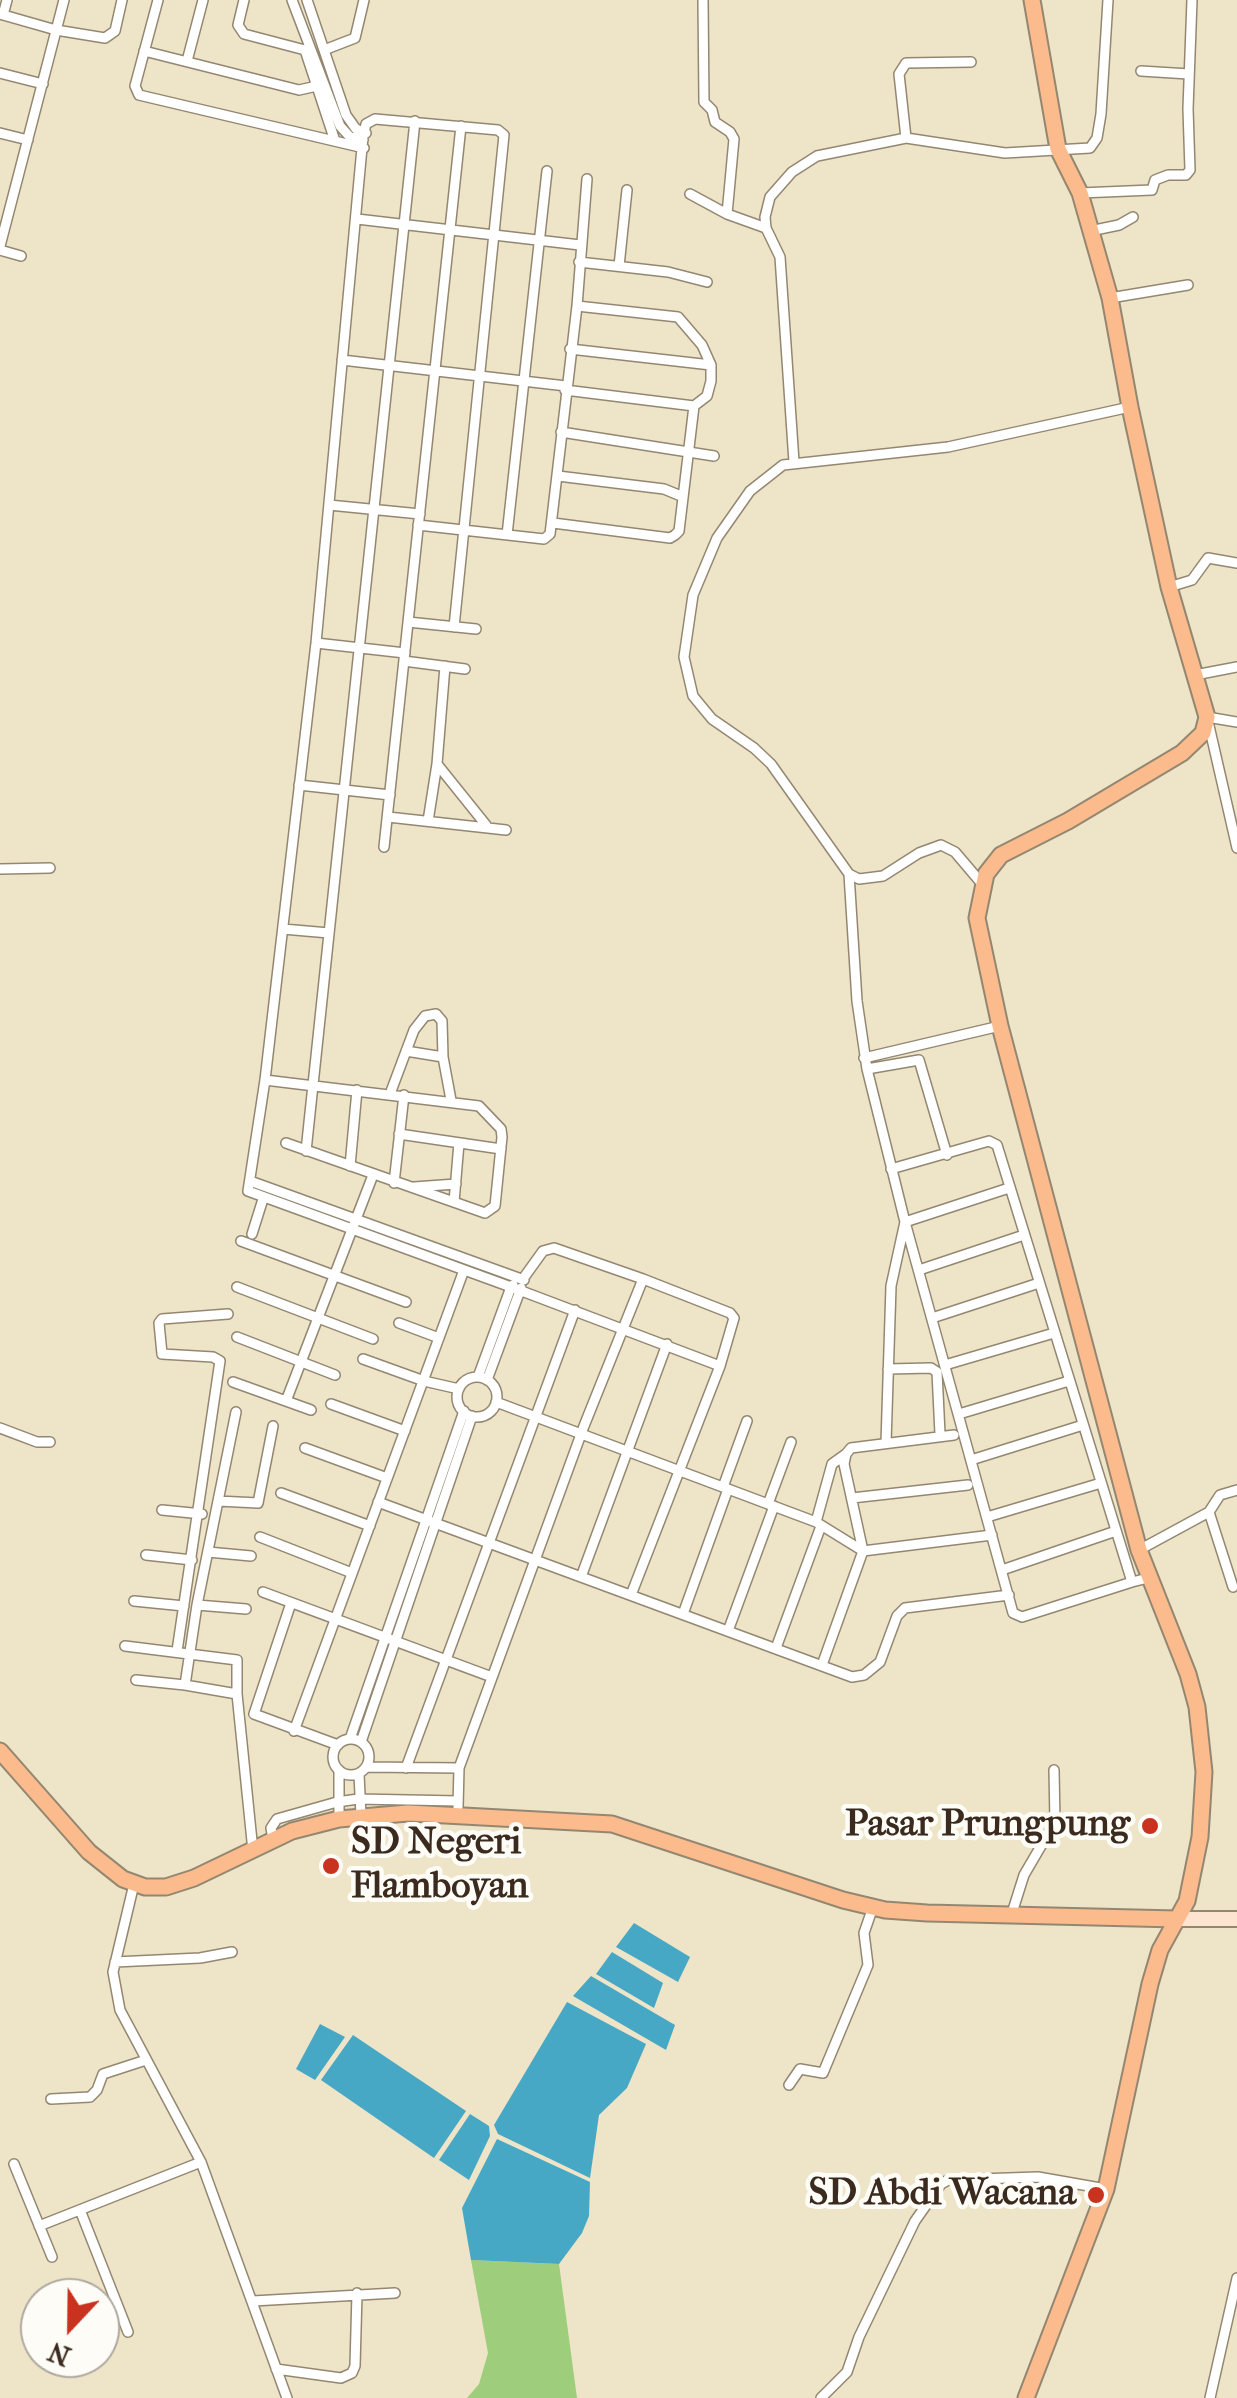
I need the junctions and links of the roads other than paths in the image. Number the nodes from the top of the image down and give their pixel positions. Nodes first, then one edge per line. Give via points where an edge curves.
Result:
1 (7, 0) edge
2 (64, 0) edge
3 (122, 0) edge
4 (158, 0) edge
5 (203, 0) edge
6 (244, 0) edge
7 (292, 0) edge
8 (307, 0) edge
9 (364, 0) edge
10 (703, 0) edge
11 (1032, 0) edge
12 (1108, 0) edge
13 (1192, 0) edge
14 (2, 15) edge
15 (56, 30) junction
16 (325, 50) junction
17 (144, 51) junction
18 (308, 52) junction
19 (186, 61) junction
20 (971, 62) dead end
21 (1140, 71) dead end
22 (0, 73) edge
23 (1188, 74) junction
24 (43, 84) junction
25 (317, 86) junction
26 (415, 122) junction
27 (461, 126) junction
28 (0, 133) edge
29 (906, 138) junction
30 (28, 140) junction
31 (364, 140) junction
32 (335, 141) junction
33 (1058, 149) junction
34 (547, 171) dead end
35 (587, 179) dead end
36 (627, 190) dead end
37 (1080, 193) junction
38 (690, 194) dead end
39 (727, 214) junction
40 (1134, 217) dead end
41 (357, 218) junction
42 (404, 226) junction
43 (766, 228) junction
44 (450, 231) junction
45 (1090, 231) junction
46 (495, 236) junction
47 (539, 240) junction
48 (580, 245) junction
49 (0, 248) edge
50 (22, 256) dead end
51 (578, 262) junction
52 (619, 266) junction
53 (707, 282) dead end
54 (1188, 285) dead end
55 (1110, 298) junction
56 (577, 306) junction
57 (570, 349) junction
58 (342, 360) junction
59 (389, 364) junction
60 (711, 365) junction
61 (435, 369) junction
62 (480, 374) junction
63 (524, 381) junction
64 (565, 388) junction
65 (694, 406) junction
66 (1130, 407) junction
67 (561, 432) junction
68 (688, 450) junction
69 (714, 456) dead end
70 (794, 462) junction
71 (558, 476) junction
72 (681, 496) junction
73 (329, 504) junction
74 (374, 510) junction
75 (419, 520) junction
76 (553, 523) junction
77 (464, 530) junction
78 (507, 535) junction
79 (1237, 563) edge
80 (1169, 587) junction
81 (408, 622) junction
82 (454, 627) junction
83 (476, 629) dead end
84 (316, 642) junction
85 (359, 648) junction
86 (404, 657) junction
87 (445, 666) junction
88 (1237, 667) edge
89 (465, 669) dead end
90 (1195, 676) junction
91 (1207, 717) junction
92 (1237, 722) edge
93 (437, 764) junction
94 (300, 785) junction
95 (344, 790) junction
96 (390, 795) junction
97 (388, 817) junction
98 (428, 821) junction
99 (486, 825) junction
100 (506, 830) dead end
101 (384, 847) dead end
102 (1237, 848) edge
103 (0, 868) edge
104 (50, 868) dead end
105 (848, 874) junction
106 (983, 885) junction
107 (283, 928) junction
108 (329, 933) junction
109 (1000, 1026) junction
110 (406, 1051) junction
111 (443, 1058) junction
112 (865, 1064) junction
113 (265, 1080) junction
114 (313, 1086) junction
115 (357, 1090) junction
116 (390, 1094) junction
117 (404, 1095) junction
118 (450, 1100) junction
119 (399, 1134) junction
120 (459, 1142) junction
121 (286, 1143) dead end
122 (501, 1149) junction
123 (306, 1151) junction
124 (947, 1155) junction
125 (350, 1166) junction
126 (892, 1169) junction
127 (373, 1175) junction
128 (250, 1181) junction
129 (394, 1182) junction
130 (456, 1184) junction
131 (410, 1188) junction
132 (1010, 1188) junction
133 (263, 1199) junction
134 (454, 1202) junction
135 (905, 1222) junction
136 (353, 1225) junction
137 (252, 1234) dead end
138 (1024, 1235) junction
139 (241, 1240) dead end
140 (464, 1270) junction
141 (918, 1270) junction
142 (334, 1276) junction
143 (643, 1279) junction
144 (519, 1282) junction
145 (1039, 1284) junction
146 (237, 1288) dead end
147 (406, 1302) dead end
148 (575, 1310) junction
149 (228, 1314) dead end
150 (318, 1318) junction
151 (932, 1318) junction
152 (399, 1323) dead end
153 (623, 1328) junction
154 (1054, 1333) junction
155 (237, 1336) dead end
156 (439, 1338) junction
157 (373, 1339) dead end
158 (667, 1344) junction
159 (364, 1359) dead end
160 (301, 1361) junction
161 (945, 1364) junction
162 (720, 1366) junction
163 (888, 1369) junction
164 (336, 1374) dead end
165 (482, 1378) junction
166 (1069, 1380) junction
167 (424, 1381) junction
168 (234, 1382) dead end
169 (459, 1389) junction
170 (286, 1401) junction
171 (496, 1402) junction
172 (331, 1404) dead end
173 (311, 1410) dead end
174 (236, 1412) dead end
175 (468, 1414) junction
176 (958, 1414) junction
177 (535, 1418) junction
178 (747, 1421) dead end
179 (1083, 1424) junction
180 (273, 1426) dead end
181 (0, 1428) edge
182 (404, 1431) junction
183 (940, 1434) junction
184 (954, 1434) dead end
185 (580, 1435) junction
186 (50, 1442) dead end
187 (792, 1442) dead end
188 (886, 1443) junction
189 (305, 1448) dead end
190 (627, 1452) junction
191 (846, 1454) junction
192 (971, 1460) junction
193 (677, 1470) junction
194 (387, 1478) junction
195 (1101, 1483) junction
196 (968, 1485) dead end
197 (726, 1488) junction
198 (1237, 1490) edge
199 (282, 1493) dead end
200 (852, 1498) junction
201 (218, 1501) junction
202 (378, 1502) junction
203 (771, 1505) junction
204 (162, 1510) dead end
205 (1208, 1512) junction
206 (200, 1514) junction
207 (215, 1516) junction
208 (987, 1517) junction
209 (430, 1521) junction
210 (818, 1524) junction
211 (370, 1526) junction
212 (1116, 1531) junction
213 (992, 1535) junction
214 (260, 1537) dead end
215 (489, 1543) junction
216 (1139, 1550) junction
217 (208, 1552) junction
218 (863, 1552) junction
219 (146, 1555) dead end
220 (251, 1556) dead end
221 (192, 1560) junction
222 (535, 1560) junction
223 (1002, 1570) junction
224 (352, 1573) junction
225 (581, 1577) junction
226 (1140, 1580) junction
227 (1233, 1586) dead end
228 (263, 1592) dead end
229 (631, 1595) junction
230 (1008, 1596) junction
231 (134, 1601) dead end
232 (290, 1602) junction
233 (197, 1605) junction
234 (184, 1606) junction
235 (246, 1609) dead end
236 (682, 1614) junction
237 (336, 1619) junction
238 (728, 1631) junction
239 (388, 1639) junction
240 (125, 1646) dead end
241 (776, 1648) junction
242 (177, 1651) junction
243 (189, 1652) junction
244 (446, 1660) junction
245 (822, 1665) junction
246 (492, 1677) junction
247 (136, 1680) dead end
248 (185, 1685) junction
249 (238, 1694) junction
250 (294, 1731) junction
251 (356, 1741) junction
252 (338, 1745) junction
253 (0, 1751) edge
254 (406, 1768) junction
255 (459, 1768) junction
256 (338, 1770) junction
257 (1054, 1770) dead end
258 (362, 1771) junction
259 (358, 1799) junction
260 (458, 1808) junction
261 (338, 1811) junction
262 (361, 1816) junction
263 (253, 1850) junction
264 (134, 1884) junction
265 (873, 1907) junction
266 (1012, 1914) junction
267 (1176, 1919) junction
268 (1237, 1919) edge
269 (232, 1952) dead end
270 (114, 1962) junction
271 (146, 2060) junction
272 (789, 2085) dead end
273 (50, 2099) dead end
274 (202, 2162) junction
275 (14, 2164) dead end
276 (1106, 2188) junction
277 (80, 2210) junction
278 (39, 2226) junction
279 (52, 2258) dead end
280 (1237, 2278) edge
281 (357, 2293) junction
282 (395, 2293) dead end
283 (253, 2300) junction
284 (128, 2332) dead end
285 (276, 2368) junction
286 (287, 2398) edge
287 (821, 2398) edge
288 (1026, 2398) edge
289 (1210, 2398) edge

1 - 14 street
2 - 15 street
3 - 15 street via 111,37
4 - 17 street
5 - 19 street
6 - 18 street via 238,25 244,34
7 - 18 street
8 - 16 street
9 - 16 street via 354,38
10 - 39 street via 704,102 734,140
11 - 33 main road
12 - 33 street via 1097,138 1090,148
13 - 23 street
14 - 15 street
15 - 24 street
16 - 18 street
16 - 31 street via 346,115
17 - 19 street
17 - 32 street via 139,95
18 - 25 street
18 - 31 street via 340,126
19 - 25 street via 300,90
20 - 29 street via 906,63 899,74
21 - 23 street
22 - 24 street
23 - 37 street via 1186,175 1155,180 1154,190
24 - 30 street
25 - 32 street
26 - 27 street
26 - 31 street via 376,119 366,124
26 - 42 street
27 - 44 street
27 - 46 street via 504,135
28 - 30 street
29 - 33 street via 984,151
29 - 43 street via 804,162 770,196
30 - 49 street
31 - 32 street
31 - 41 street
33 - 37 main road
34 - 47 street
35 - 48 street
36 - 52 street
37 - 45 main road
38 - 39 street
39 - 43 street
40 - 45 street
41 - 42 street
41 - 58 street
42 - 44 street
42 - 59 street
43 - 70 street via 782,269
44 - 46 street
44 - 61 street
45 - 55 main road
46 - 47 street
46 - 62 street
47 - 48 street
47 - 63 street
48 - 51 street
49 - 50 street
51 - 52 street
51 - 56 street
52 - 53 street
54 - 55 street
55 - 66 main road
56 - 57 street
56 - 60 street via 678,317 698,336
57 - 60 street
57 - 64 street
58 - 59 street
58 - 73 street
59 - 61 street
59 - 74 street
60 - 65 street via 708,396
61 - 62 street
61 - 75 street
62 - 63 street
62 - 77 street
63 - 64 street
63 - 78 street
64 - 65 street
64 - 67 street
65 - 68 street
66 - 70 street via 948,447
66 - 80 main road
67 - 68 street
67 - 71 street
68 - 69 street
68 - 72 street
70 - 105 street via 750,492 717,538 693,594 684,657 692,696 771,764
71 - 72 street
71 - 76 street
72 - 76 street via 678,530 670,538
73 - 74 street
73 - 84 street
74 - 75 street
74 - 85 street
75 - 77 street
75 - 81 street
76 - 78 street via 548,537
77 - 78 street
77 - 82 street
79 - 80 street via 1208,558 1192,580
80 - 90 main road
81 - 82 street
81 - 86 street
82 - 83 street
84 - 85 street
84 - 94 street
85 - 86 street
85 - 95 street
86 - 87 street
86 - 96 street
87 - 89 street
87 - 93 street
88 - 90 street
90 - 91 main road
91 - 92 street
91 - 102 street
91 - 106 main road via 1204,733 1182,753 1001,855
93 - 98 street
93 - 99 street
94 - 95 street
94 - 107 street
95 - 96 street
95 - 108 street
96 - 97 street
97 - 98 street
97 - 101 street
98 - 99 street
99 - 100 street
103 - 104 street
105 - 106 street via 883,876 941,845
105 - 112 street
106 - 109 main road via 976,918
107 - 108 street
107 - 113 street
108 - 114 street
109 - 112 street
109 - 216 main road
110 - 111 street
110 - 111 street via 414,1030 436,1014
110 - 116 street
111 - 118 street
112 - 124 street via 919,1060
112 - 126 street
113 - 114 street
113 - 128 street
114 - 115 street
114 - 123 street
115 - 116 street
115 - 125 street
116 - 117 street
117 - 118 street
117 - 119 street
118 - 122 street via 478,1106 500,1129
119 - 120 street
119 - 129 street
120 - 122 street
120 - 130 street
121 - 123 street
122 - 134 street via 493,1210
123 - 125 street
124 - 126 street
124 - 132 street via 994,1142
125 - 127 street
126 - 135 street
127 - 129 street
127 - 136 street
128 - 133 street via 248,1194
128 - 136 street
129 - 131 street
130 - 131 street
130 - 134 street
131 - 134 street
132 - 135 street
132 - 138 street
133 - 136 street
133 - 137 street
135 - 141 street
135 - 163 street via 891,1286
136 - 140 street
136 - 142 street
136 - 144 street
138 - 141 street
138 - 145 street
139 - 142 street
140 - 144 street
140 - 156 street
141 - 151 street
142 - 147 street
142 - 150 street
143 - 144 street via 554,1248
143 - 153 street
143 - 162 street via 730,1313 734,1324
144 - 148 street
144 - 165 street
145 - 151 street
145 - 154 street
146 - 150 street
148 - 153 street
148 - 177 street
149 - 206 street via 159,1323 162,1354 220,1360
150 - 157 street
150 - 160 street
151 - 161 street
152 - 156 street
153 - 158 street
153 - 185 street
154 - 161 street
154 - 166 street
155 - 160 street
156 - 167 street
158 - 162 street
158 - 190 street
159 - 167 street
160 - 164 street
160 - 170 street
161 - 176 street
162 - 193 street
163 - 183 street via 936,1372
163 - 188 street
165 - 169 street
165 - 171 street via 494,1385
166 - 176 street
166 - 179 street
167 - 169 street
167 - 182 street
168 - 170 street
169 - 175 street
170 - 173 street
171 - 175 street via 487,1414
171 - 177 street
172 - 182 street
174 - 201 street
175 - 209 street
176 - 192 street
177 - 185 street
177 - 215 street
178 - 197 street
179 - 192 street
179 - 195 street
180 - 201 street via 258,1503
181 - 186 street
182 - 194 street
183 - 184 street
183 - 188 street
185 - 190 street
185 - 222 street
187 - 203 street
188 - 191 street
189 - 194 street
190 - 193 street
190 - 225 street
191 - 200 street
191 - 210 street via 830,1470
192 - 208 street
193 - 197 street
193 - 229 street
194 - 202 street
195 - 208 street
195 - 212 street
196 - 200 street
197 - 203 street
197 - 236 street
198 - 205 street via 1220,1495
199 - 211 street
200 - 218 street
201 - 207 street
202 - 209 street
202 - 211 street
203 - 210 street
203 - 238 street
204 - 206 street
205 - 216 street
205 - 227 street
206 - 207 street
206 - 221 street
207 - 217 street
208 - 213 street
209 - 215 street
209 - 239 street
210 - 218 street
210 - 241 street
211 - 224 street
212 - 223 street
212 - 226 street
213 - 218 street
213 - 223 street
214 - 224 street
215 - 222 street
215 - 244 street
216 - 226 main road
217 - 220 street
217 - 233 street
218 - 245 street
219 - 221 street
221 - 234 street
222 - 225 street
222 - 246 street
223 - 230 street
224 - 237 street
225 - 229 street
226 - 230 street via 1022,1617
226 - 267 main road via 1188,1674 1204,1772 1200,1836 1187,1901
228 - 232 street
229 - 236 street
230 - 245 street via 905,1608 880,1662 858,1677
231 - 234 street
232 - 237 street
232 - 250 street via 254,1714
233 - 235 street
233 - 243 street
234 - 242 street
236 - 238 street
237 - 239 street
237 - 250 street
238 - 241 street
239 - 244 street
239 - 251 street
240 - 242 street
241 - 245 street
242 - 243 street
243 - 248 street
243 - 249 street via 238,1660
244 - 246 street
244 - 254 street
246 - 255 street
247 - 248 street
248 - 249 street
249 - 263 street
250 - 252 street
251 - 252 street
251 - 258 street via 369,1754
252 - 256 street
253 - 264 main road via 89,1852
254 - 255 street
254 - 258 street
255 - 260 street
256 - 258 street
256 - 261 street
257 - 266 street via 1055,1822 1024,1874
258 - 259 street
259 - 260 street
259 - 261 street
259 - 262 street
260 - 262 main road
260 - 265 main road via 612,1824
261 - 262 main road
261 - 263 main road
263 - 264 main road via 182,1882
264 - 270 street
265 - 266 main road
265 - 272 street via 864,1932 868,1964 823,2073 800,2069
266 - 267 main road
267 - 268 main road
267 - 276 main road via 1150,1984
269 - 270 street
270 - 271 street via 120,2010
271 - 273 street via 103,2074 90,2097
271 - 274 street
274 - 277 street
274 - 283 street
275 - 278 street
276 - 287 street via 1038,2177 941,2184 915,2222 846,2372
276 - 288 main road
277 - 278 street
277 - 284 street
278 - 279 street
280 - 289 street
281 - 282 street
281 - 283 street
281 - 285 street via 352,2373 342,2378
283 - 285 street
285 - 286 street

